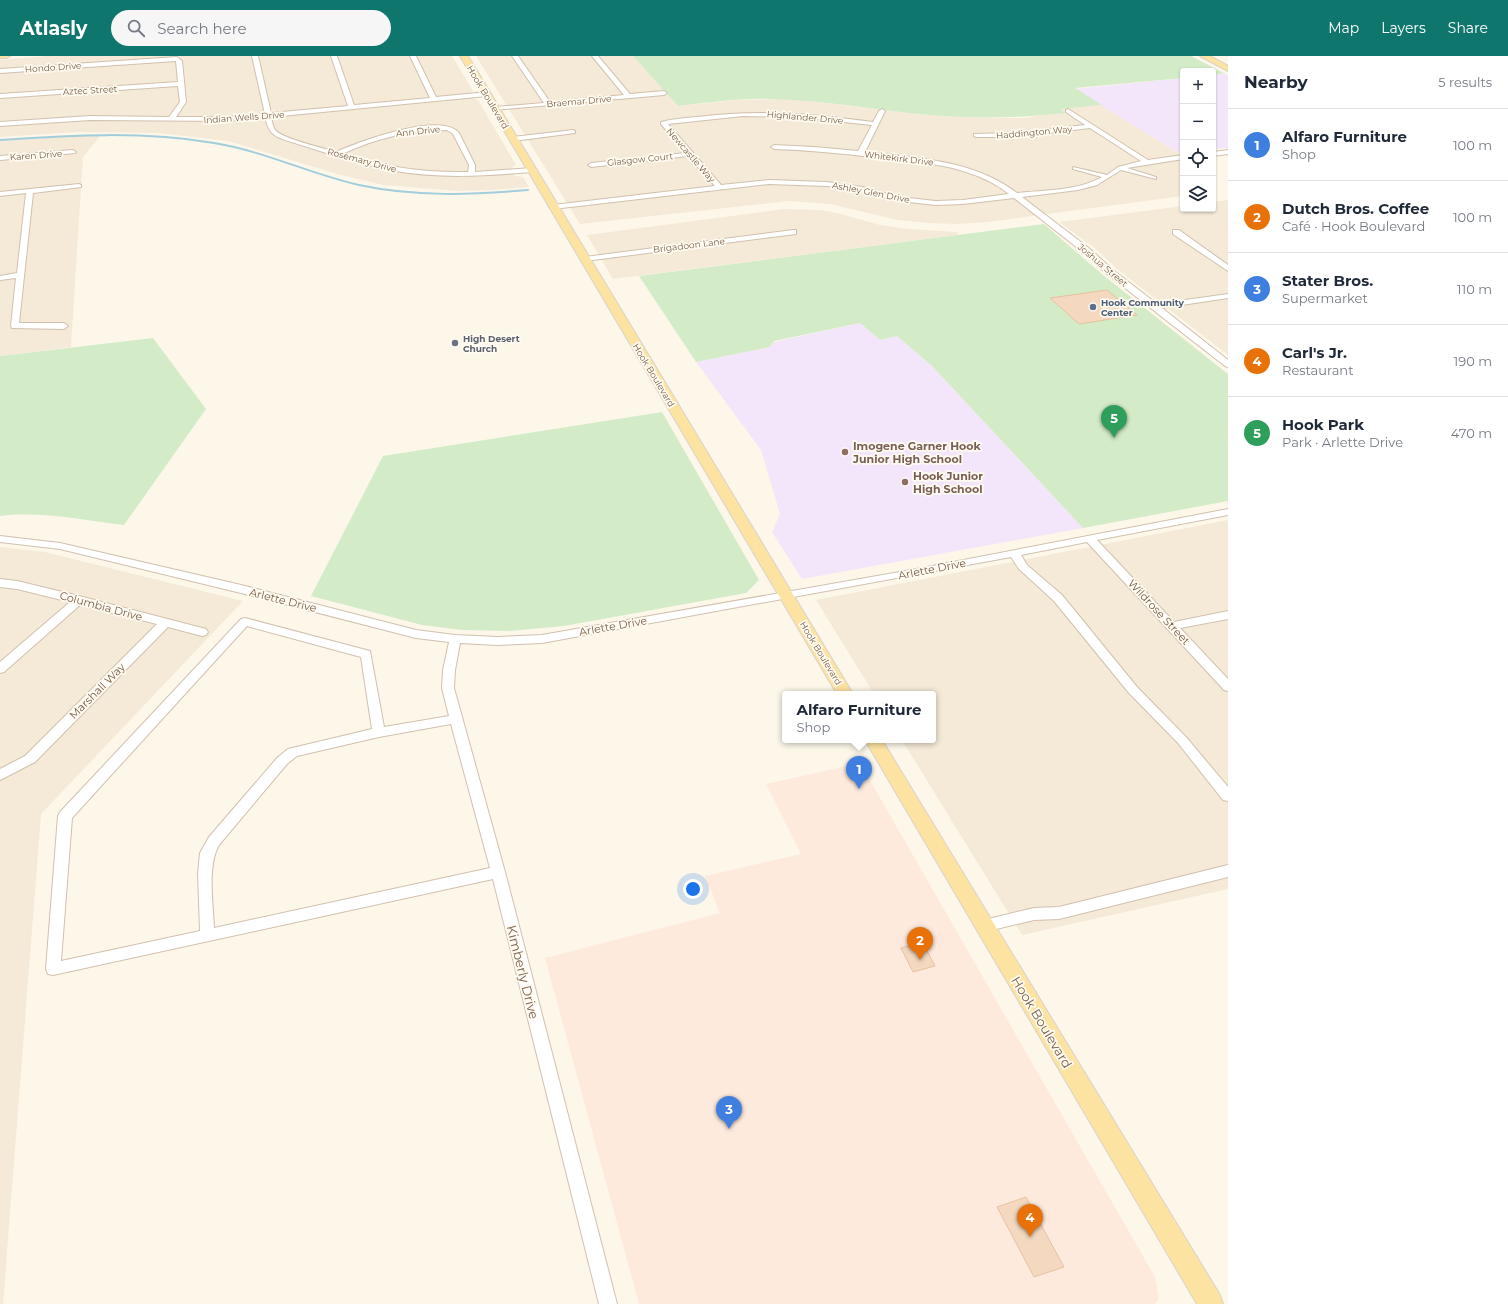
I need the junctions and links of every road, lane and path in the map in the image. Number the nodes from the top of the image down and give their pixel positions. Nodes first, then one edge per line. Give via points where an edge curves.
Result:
1 (0, 56) edge
2 (6, 56) edge
3 (255, 56) edge
4 (334, 56) edge
5 (413, 56) edge
6 (464, 56) edge
7 (515, 56) edge
8 (595, 56) edge
9 (1204, 56) edge
10 (1215, 56) edge
11 (1228, 63) edge
12 (1228, 69) edge
13 (0, 71) edge
14 (181, 84) junction
15 (664, 93) dead end
16 (487, 94) junction
17 (0, 96) edge
18 (628, 96) junction
19 (434, 99) junction
20 (548, 104) junction
21 (352, 107) junction
22 (495, 109) junction
23 (882, 111) dead end
24 (1068, 111) dead end
25 (268, 115) junction
26 (171, 118) junction
27 (663, 123) joint
28 (0, 124) edge
29 (876, 124) junction
30 (1092, 126) junction
31 (573, 132) dead end
32 (976, 135) dead end
33 (513, 139) junction
34 (774, 147) dead end
35 (73, 152) dead end
36 (1228, 152) edge
37 (337, 154) junction
38 (690, 154) junction
39 (861, 154) junction
40 (1216, 154) edge
41 (1180, 157) edge
42 (0, 158) edge
43 (1145, 161) junction
44 (591, 165) dead end
45 (1075, 168) dead end
46 (1120, 168) junction
47 (532, 170) junction
48 (471, 175) junction
49 (1108, 177) junction
50 (1154, 178) dead end
51 (79, 186) dead end
52 (719, 187) junction
53 (30, 190) junction
54 (0, 194) edge
55 (1016, 196) junction
56 (553, 207) junction
57 (793, 232) dead end
58 (1176, 232) dead end
59 (584, 259) junction
60 (1228, 269) edge
61 (21, 275) junction
62 (0, 278) edge
63 (1228, 296) edge
64 (1155, 307) junction
65 (64, 326) dead end
66 (1228, 364) edge
67 (1228, 512) edge
68 (1089, 538) junction
69 (0, 539) edge
70 (1014, 553) junction
71 (0, 583) edge
72 (786, 595) junction
73 (79, 600) junction
74 (1228, 615) edge
75 (165, 623) junction
76 (1172, 626) junction
77 (202, 632) dead end
78 (456, 639) junction
79 (2, 665) edge
80 (1228, 687) edge
81 (843, 691) edge
82 (456, 720) junction
83 (379, 732) junction
84 (875, 743) edge
85 (0, 775) edge
86 (1228, 796) edge
87 (1228, 871) edge
88 (498, 872) junction
89 (984, 926) junction
90 (207, 936) junction
91 (608, 1304) edge
92 (1212, 1304) edge

1 - 2 main road
3 - 25 street, Rosemary Drive
4 - 21 street
5 - 19 street
6 - 16 main road, Hook Boulevard
7 - 20 street
8 - 18 street
9 - 12 main road
10 - 11 main road
13 - 14 street, Hondo Drive via 177,59
14 - 17 street, Aztec Street
14 - 26 street via 183,102
15 - 18 street, Braemar Drive
16 - 19 street, Indian Wells Drive
16 - 22 main road, Hook Boulevard
18 - 20 street, Braemar Drive
19 - 21 street, Indian Wells Drive
20 - 22 street, Braemar Drive
21 - 25 street, Indian Wells Drive
22 - 33 main road, Hook Boulevard
23 - 29 street
24 - 30 street
25 - 26 street, Indian Wells Drive via 200,120
25 - 37 street, Rosemary Drive via 271,129 275,134
26 - 28 street, Indian Wells Drive via 90,118
27 - 29 street, Highlander Drive via 746,114 792,114
27 - 38 street, Newcastle Way
29 - 39 street
30 - 32 street, Haddington Way via 1013,135
30 - 43 street
31 - 33 street
33 - 47 main road, Hook Boulevard
34 - 39 street, Whitekirk Drive
35 - 42 street, Karen Drive
36 - 40 street
37 - 48 street, Rosemary Drive via 377,166 406,171
37 - 48 street, Ann Drive via 385,134 448,128 456,133 472,165
38 - 44 street, Glasgow Court
38 - 52 street, Newcastle Way
39 - 55 street, Whitekirk Drive via 933,162 968,170 992,179
41 - 43 street, Ashley Glen Drive
43 - 46 street, Ashley Glen Drive
45 - 49 street
46 - 49 street, Ashley Glen Drive
46 - 50 street
47 - 48 street, Rosemary Drive
47 - 56 main road, Hook Boulevard
49 - 55 street, Ashley Glen Drive via 1095,184 1078,188
51 - 53 street
52 - 55 street, Ashley Glen Drive via 769,182 812,182 862,189 899,199 936,203
52 - 56 street, Ashley Glen Drive
53 - 54 street
53 - 61 street
55 - 64 street, Joshua Street
56 - 59 main road, Hook Boulevard
57 - 59 street, Brigadoon Lane
58 - 60 street
59 - 72 main road, Hook Boulevard
61 - 62 street
61 - 65 street via 15,326
63 - 64 street
64 - 66 street, Joshua Street
67 - 68 street, Arlette Drive
68 - 70 street, Arlette Drive
68 - 76 street, Wildrose Street
69 - 78 street, Arlette Drive via 60,546 416,634
70 - 72 street, Arlette Drive
70 - 86 street via 1023,567 1058,598 1133,690 1182,740
71 - 73 street, Columbia Drive via 17,584
72 - 78 street, Arlette Drive via 542,639
72 - 81 main road, Hook Boulevard
73 - 75 street, Columbia Drive
73 - 79 street
74 - 76 street
75 - 77 street, Columbia Drive
75 - 85 street, Marshall Way via 30,758
76 - 80 street, Wildrose Street
78 - 82 street, Kimberly Drive via 448,688
82 - 83 street
82 - 88 street, Kimberly Drive
83 - 90 street via 294,752 282,761 214,841 207,853 205,872
83 - 90 street via 366,654 246,622 65,816 53,969
84 - 89 main road, Hook Boulevard
87 - 89 street via 1060,913 1034,914
88 - 90 street
88 - 91 street, Kimberly Drive
89 - 92 main road, Hook Boulevard

